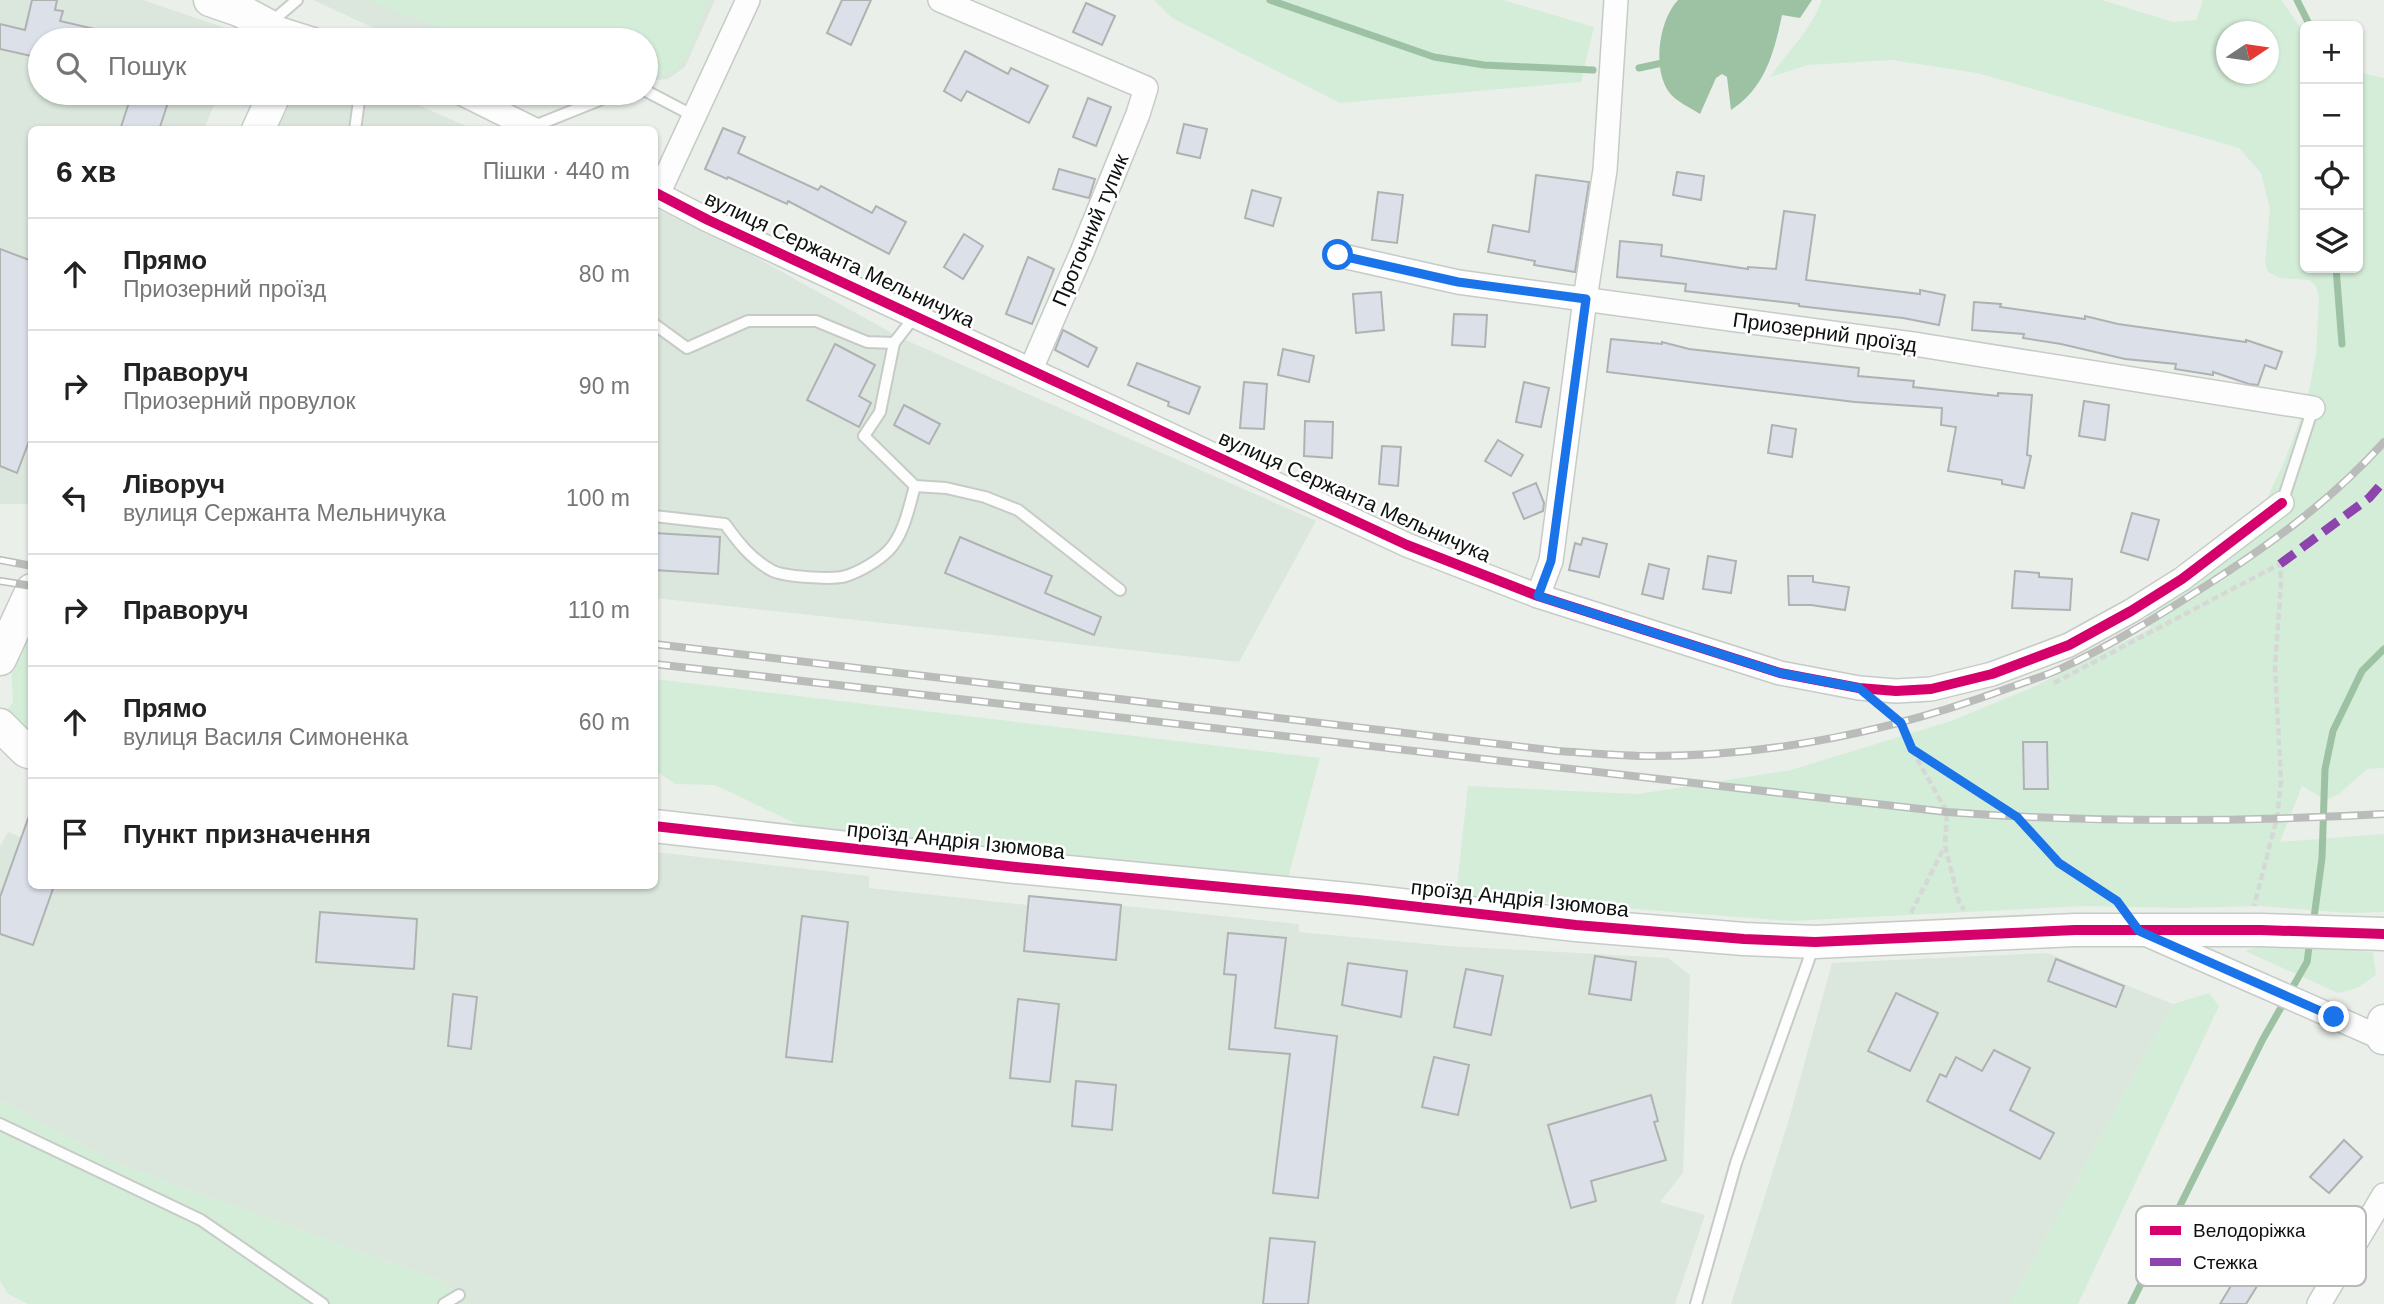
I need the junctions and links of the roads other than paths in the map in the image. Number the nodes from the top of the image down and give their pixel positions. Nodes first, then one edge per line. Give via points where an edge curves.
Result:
1 (210, 0) edge
2 (298, 0) edge
3 (748, 0) edge
4 (940, 0) edge
5 (1616, 0) edge
6 (266, 28) edge
7 (275, 28) edge
8 (658, 97) edge
9 (269, 105) edge
10 (358, 105) edge
11 (486, 105) edge
12 (588, 105) edge
13 (692, 115) junction
14 (260, 126) edge
15 (356, 126) edge
16 (529, 126) edge
17 (538, 126) edge
18 (658, 191) edge
19 (658, 196) edge
20 (1338, 255) dead end
21 (1586, 299) junction
22 (915, 316) junction
23 (658, 327) edge
24 (894, 342) junction
25 (1031, 369) junction
26 (2313, 408) joint
27 (915, 486) junction
28 (2282, 503) joint
29 (658, 516) edge
30 (1121, 590) dead end
31 (1538, 596) junction
32 (28, 599) edge
33 (0, 659) edge
34 (0, 725) edge
35 (28, 752) edge
36 (658, 826) edge
37 (2139, 931) junction
38 (2377, 933) edge
39 (1815, 942) junction
40 (2384, 1033) edge
41 (0, 1124) edge
42 (2384, 1195) edge
43 (2366, 1225) edge
44 (2330, 1286) edge
45 (459, 1295) dead end
46 (323, 1304) edge
47 (444, 1304) edge
48 (1696, 1304) edge
49 (2319, 1304) edge

1 - 6 street via 239,10
2 - 7 lane
3 - 13 street
4 - 25 street, Проточний тупик via 1146,88
5 - 21 street via 1605,170
8 - 13 lane
9 - 14 street
10 - 15 lane
11 - 16 street
12 - 17 lane
13 - 18 street
19 - 22 street, вулиця Сержанта Мельничука
20 - 21 street, Приозерний проїзд via 1458,282
21 - 26 street, Приозерний проїзд via 1920,345
21 - 31 street via 1551,561
22 - 24 lane
22 - 25 street, вулиця Сержанта Мельничука
23 - 24 lane via 687,348 748,321 816,321 867,342
24 - 27 lane via 880,412 864,436
25 - 31 street, вулиця Сержанта Мельничука via 1407,545
26 - 28 lane
27 - 29 lane via 889,551 844,577 773,571 741,547 725,524
27 - 30 lane via 985,497 1018,510
28 - 31 street, вулиця Сержанта Мельничука via 2182,579 2069,645 1992,674 1931,689 1859,688 1780,673
32 - 33 street
34 - 35 street
36 - 39 street, проїзд Андрія Ізюмова via 1576,925
37 - 38 street, проїзд Андрія Ізюмова
37 - 39 street, проїзд Андрія Ізюмова
37 - 40 street via 2334,1017
39 - 48 lane via 1736,1163
41 - 46 lane via 201,1220
42 - 43 street
44 - 49 street
45 - 47 lane

